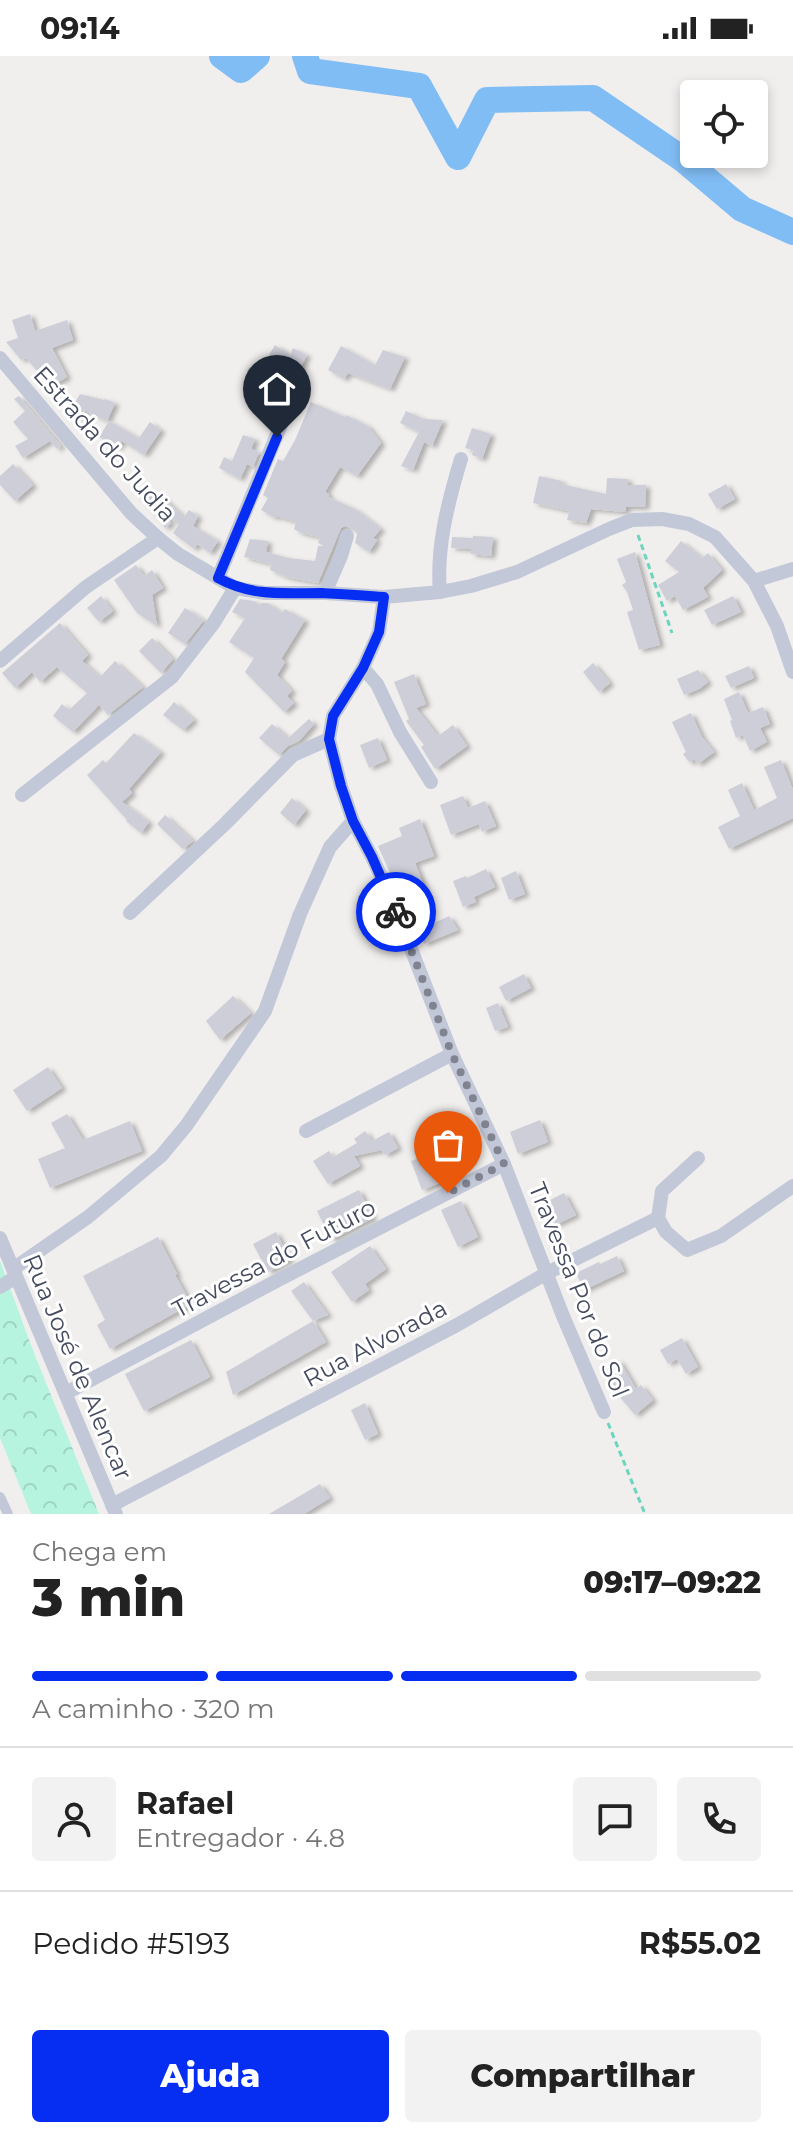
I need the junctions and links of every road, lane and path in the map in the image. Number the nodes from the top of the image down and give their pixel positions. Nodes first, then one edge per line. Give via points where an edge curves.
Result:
1 (0, 358) edge
2 (254, 373) dead end
3 (461, 459) dead end
4 (632, 520) junction
5 (347, 536) dead end
6 (158, 538) junction
7 (793, 569) edge
8 (218, 578) junction
9 (754, 581) junction
10 (235, 588) junction
11 (440, 592) junction
12 (325, 593) junction
13 (384, 597) junction
14 (672, 633) dead end
15 (0, 661) edge
16 (363, 668) junction
17 (793, 672) edge
18 (329, 739) junction
19 (431, 782) dead end
20 (22, 795) dead end
21 (353, 821) junction
22 (130, 913) dead end
23 (452, 1054) junction
24 (306, 1131) dead end
25 (698, 1158) dead end
26 (504, 1164) junction
27 (793, 1186) edge
28 (658, 1218) junction
29 (0, 1238) edge
30 (15, 1273) junction
31 (547, 1273) junction
32 (0, 1287) edge
33 (66, 1393) junction
34 (604, 1412) joint
35 (0, 1497) edge
36 (114, 1510) edge
37 (8, 1514) edge
38 (645, 1514) edge

1 - 6 street, Estrada do Judia via 100,478
2 - 8 street via 286,393 290,403
3 - 11 street via 438,558
4 - 9 street, Estrada do Judia via 689,524 715,537
4 - 11 street, Estrada do Judia via 517,572
4 - 14 path
5 - 12 street
6 - 8 street, Estrada do Judia
6 - 15 street via 86,587
7 - 9 street
8 - 10 street, Estrada do Judia
9 - 17 street, Estrada do Judia
10 - 12 street, Estrada do Judia
10 - 20 street via 172,677
11 - 13 street, Estrada do Judia
12 - 13 street, Estrada do Judia
13 - 16 street via 379,632
16 - 18 street via 333,716
16 - 19 street
18 - 21 street, Travessa Por do Sol
18 - 22 street via 293,755
21 - 23 street, Travessa Por do Sol via 392,900
21 - 30 street via 330,847 265,1011 186,1126 161,1156
23 - 24 street
23 - 26 street, Travessa Por do Sol
25 - 28 street via 662,1191
26 - 31 street, Travessa Por do Sol
26 - 33 street, Travessa do Futuro
27 - 28 street via 721,1236 687,1250
28 - 31 street, Rua Alvorada
29 - 30 street, Rua José de Alencar
30 - 32 street
30 - 33 street, Rua José de Alencar
31 - 34 street, Travessa Por do Sol
31 - 36 street, Rua Alvorada
33 - 36 street, Rua José de Alencar
34 - 38 path, Travessa Por do Sol
35 - 37 street

